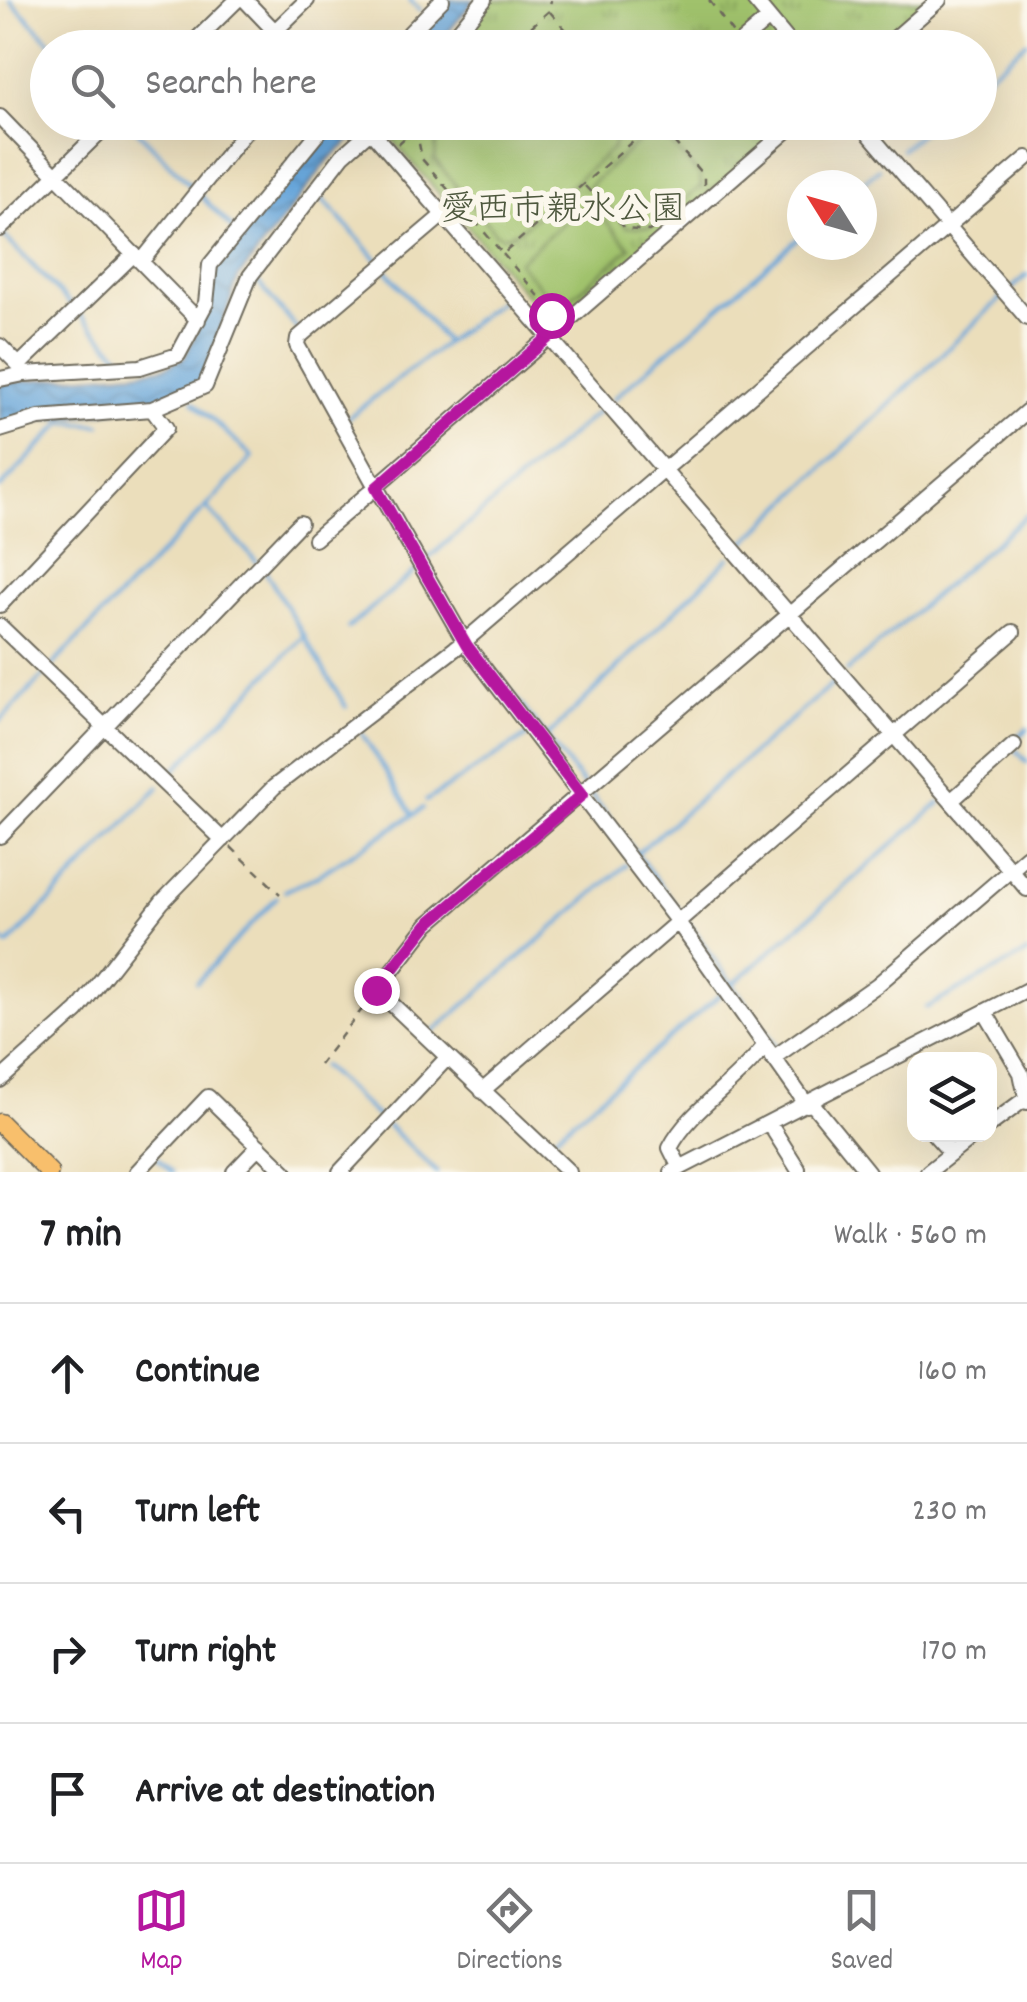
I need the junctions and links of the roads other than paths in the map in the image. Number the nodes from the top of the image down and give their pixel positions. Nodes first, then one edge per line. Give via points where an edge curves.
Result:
1 (237, 0) edge
2 (245, 0) edge
3 (307, 0) edge
4 (442, 0) edge
5 (484, 0) edge
6 (754, 0) edge
7 (939, 0) edge
8 (769, 18) junction
9 (206, 30) edge
10 (274, 30) edge
11 (276, 30) edge
12 (413, 30) edge
13 (460, 30) edge
14 (755, 30) edge
15 (779, 30) edge
16 (905, 30) edge
17 (0, 117) edge
18 (92, 140) edge
19 (238, 140) edge
20 (312, 140) edge
21 (358, 140) edge
22 (381, 140) edge
23 (775, 140) edge
24 (875, 140) edge
25 (1027, 158) edge
26 (56, 175) junction
27 (444, 214) junction
28 (948, 225) junction
29 (0, 229) edge
30 (137, 258) junction
31 (1027, 318) edge
32 (198, 320) junction
33 (545, 331) junction
34 (0, 346) edge
35 (22, 370) junction
36 (0, 379) edge
37 (152, 410) junction
38 (1027, 411) edge
39 (0, 430) edge
40 (664, 470) junction
41 (376, 488) junction
42 (300, 523) dead end
43 (315, 539) dead end
44 (0, 605) edge
45 (790, 615) junction
46 (0, 626) edge
47 (1013, 632) dead end
48 (465, 640) junction
49 (104, 726) junction
50 (894, 734) junction
51 (1014, 746) dead end
52 (582, 795) junction
53 (950, 801) junction
54 (0, 836) edge
55 (223, 840) junction
56 (1027, 856) edge
57 (1011, 870) junction
58 (1027, 889) edge
59 (678, 922) junction
60 (1027, 990) edge
61 (985, 1012) junction
62 (769, 1052) junction
63 (448, 1058) junction
64 (0, 1080) edge
65 (482, 1091) junction
66 (1026, 1100) edge
67 (809, 1103) junction
68 (997, 1120) edge
69 (769, 1123) junction
70 (0, 1124) edge
71 (941, 1142) edge
72 (965, 1142) edge
73 (259, 1146) junction
74 (951, 1153) junction
75 (798, 1169) dead end
76 (676, 1170) edge
77 (932, 1171) edge
78 (49, 1172) edge
79 (136, 1172) edge
80 (234, 1172) edge
81 (286, 1172) edge
82 (340, 1172) edge
83 (569, 1172) edge
84 (868, 1172) edge

1 - 9 street
2 - 10 street
3 - 11 street
4 - 12 street
5 - 13 street
6 - 8 street
7 - 16 street
8 - 14 street
8 - 15 street
17 - 26 street
18 - 26 street
19 - 30 street
20 - 32 street via 210,265
21 - 37 street via 250,276 205,386
22 - 27 street
23 - 33 street
24 - 28 street
25 - 28 street
26 - 29 street
26 - 30 street
27 - 33 street
27 - 41 street via 298,338
28 - 31 street
28 - 40 street
30 - 32 street
30 - 35 street
32 - 35 street via 170,359 140,367
33 - 40 street
33 - 41 street
34 - 35 street
35 - 36 street
37 - 39 street via 40,418
37 - 44 street via 166,422 161,434
38 - 45 street
40 - 45 street
40 - 48 street
41 - 43 street
41 - 48 street
42 - 49 street
45 - 50 street
45 - 52 street
46 - 49 street
47 - 50 street
48 - 52 street
48 - 55 street via 339,733
49 - 54 street
49 - 55 street
50 - 53 street
50 - 59 street
51 - 53 street
52 - 59 street
52 - 63 street via 428,924 376,990
53 - 57 street
55 - 64 street via 162,902 77,1010
56 - 57 street
57 - 58 street
57 - 62 street via 877,985
59 - 62 street
59 - 65 street
60 - 61 street
61 - 66 street via 1021,1072
61 - 67 street
62 - 67 street
62 - 76 street via 682,1124 670,1148
63 - 65 street
63 - 82 street
65 - 83 street
66 - 68 street
67 - 69 street
67 - 84 street
69 - 75 street
69 - 76 street
70 - 78 main road
71 - 74 street
72 - 74 street
73 - 79 street via 208,1097
73 - 80 street
73 - 81 street
74 - 77 street

